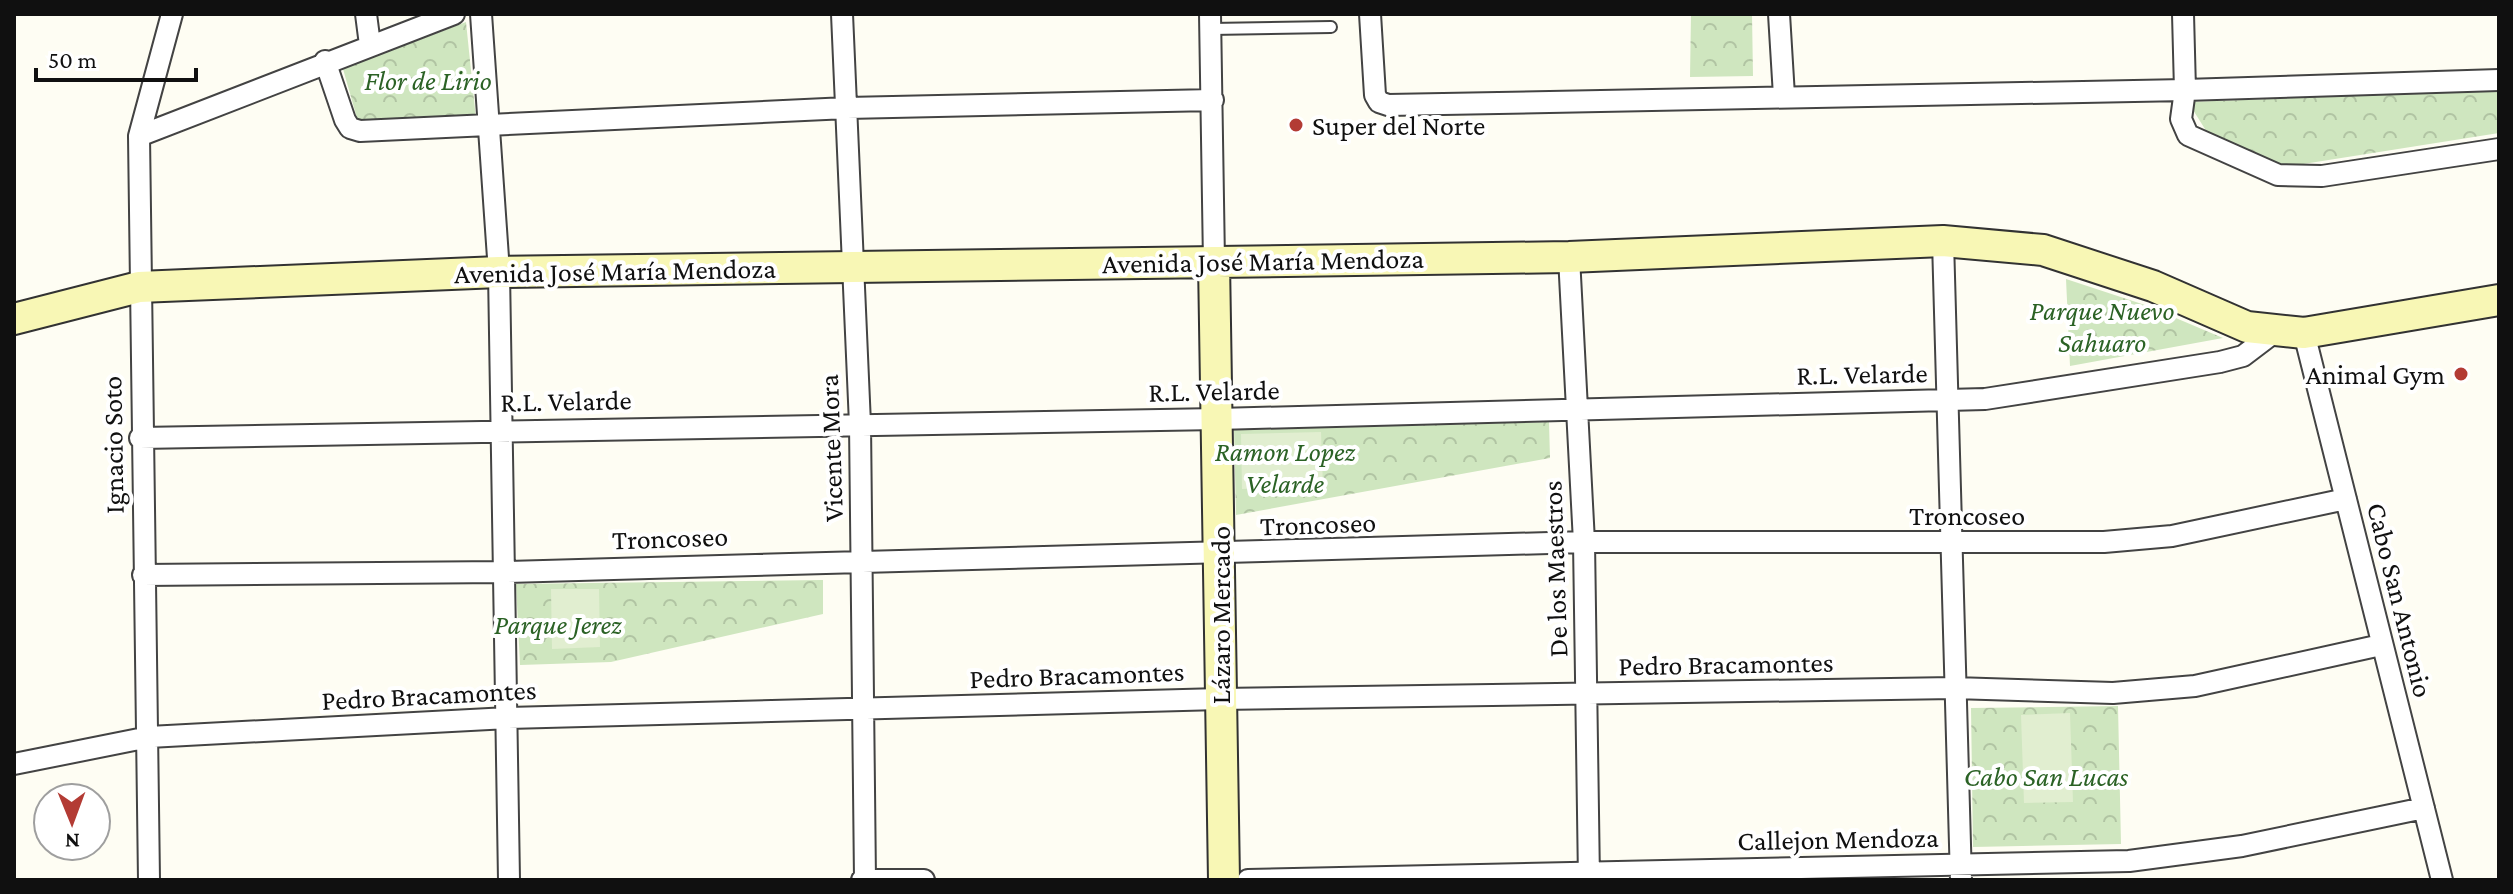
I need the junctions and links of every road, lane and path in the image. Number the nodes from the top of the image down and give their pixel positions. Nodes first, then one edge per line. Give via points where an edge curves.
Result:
1 (172, 14) edge
2 (366, 14) edge
3 (454, 14) edge
4 (481, 14) edge
5 (842, 14) edge
6 (1370, 14) edge
7 (1779, 14) edge
8 (2183, 14) edge
9 (1211, 21) edge
10 (1331, 27) dead end
11 (370, 45) junction
12 (325, 61) junction
13 (2499, 80) edge
14 (2185, 90) junction
15 (1784, 96) junction
16 (1213, 100) junction
17 (847, 108) junction
18 (488, 126) junction
19 (139, 136) junction
20 (2499, 149) edge
21 (1943, 241) junction
22 (1569, 257) junction
23 (1214, 262) junction
24 (853, 267) junction
25 (499, 272) junction
26 (139, 287) junction
27 (2499, 300) edge
28 (14, 319) edge
29 (2290, 332) junction
30 (1948, 400) junction
31 (1577, 409) junction
32 (1218, 419) junction
33 (860, 424) junction
34 (503, 430) junction
35 (140, 438) junction
36 (2346, 499) junction
37 (1584, 542) junction
38 (1951, 544) junction
39 (1222, 555) junction
40 (862, 560) junction
41 (504, 572) junction
42 (143, 575) junction
43 (2381, 645) junction
44 (1954, 688) junction
45 (1587, 694) junction
46 (1220, 699) junction
47 (864, 709) junction
48 (508, 718) junction
49 (149, 737) junction
50 (14, 764) edge
51 (2424, 808) junction
52 (1960, 873) edge
53 (1589, 875) edge
54 (149, 880) edge
55 (509, 880) edge
56 (864, 880) edge
57 (924, 880) edge
58 (1224, 880) edge
59 (1248, 880) edge
60 (2442, 880) edge

1 - 19 street, Ignacio Soto
2 - 11 street
3 - 11 street
4 - 18 street
5 - 17 street, Vicente Mora
6 - 15 street via 1375,95 1388,105
7 - 15 street
8 - 14 street
9 - 10 lane
9 - 16 street, Lázaro Mercado
11 - 12 street
12 - 18 street via 350,128
12 - 19 street
13 - 14 street
14 - 15 street
14 - 20 street via 2181,119 2188,135 2278,175 2322,176
16 - 17 street
16 - 23 street, Lázaro Mercado
17 - 18 street
17 - 24 street, Vicente Mora
18 - 25 street
19 - 26 street, Ignacio Soto
21 - 22 street, Avenida José María Mendoza
21 - 29 street, Avenida José María Mendoza via 2043,250 2153,286 2247,327
21 - 30 street
22 - 23 street, Avenida José María Mendoza
22 - 31 street, De los Maestros
23 - 24 street, Avenida José María Mendoza
23 - 32 street, Lázaro Mercado
24 - 25 street, Avenida José María Mendoza
24 - 33 street, Vicente Mora
25 - 26 street, Avenida José María Mendoza
25 - 34 street
26 - 28 street, Avenida José María Mendoza
26 - 35 street, Ignacio Soto
27 - 29 street, Avenida José María Mendoza
29 - 30 street, R.L. Velarde via 2220,362 2020,395
29 - 36 street, Cabo San Antonio
30 - 31 street, R.L. Velarde
30 - 38 street
31 - 32 street, R.L. Velarde
31 - 37 street, De los Maestros
32 - 33 street, R.L. Velarde
32 - 39 street, Lázaro Mercado
33 - 34 street, R.L. Velarde
33 - 40 street, Vicente Mora
34 - 35 street, R.L. Velarde
34 - 41 street
35 - 42 street, Ignacio Soto
36 - 38 street, Troncoseo via 2172,536
36 - 43 street, Cabo San Antonio
37 - 38 street, Troncoseo
37 - 39 street, Troncoseo
37 - 45 street, De los Maestros
38 - 44 street
39 - 40 street, Troncoseo
39 - 46 street, Lázaro Mercado
40 - 41 street, Troncoseo
40 - 47 street, Vicente Mora
41 - 42 street, Troncoseo
41 - 48 street
42 - 49 street, Ignacio Soto
43 - 44 street, Pedro Bracamontes via 2195,686 2113,693
43 - 51 street, Cabo San Antonio
44 - 45 street, Pedro Bracamontes
44 - 52 street
45 - 46 street, Pedro Bracamontes
45 - 53 street, De los Maestros
46 - 47 street, Pedro Bracamontes
46 - 58 street, Lázaro Mercado
47 - 48 street, Pedro Bracamontes
47 - 56 street, Vicente Mora
48 - 49 street, Pedro Bracamontes
48 - 55 street
49 - 50 street, Pedro Bracamontes
49 - 54 street, Ignacio Soto
51 - 52 street, Callejon Mendoza via 2242,846 2129,861
51 - 60 street, Cabo San Antonio
52 - 53 street, Callejon Mendoza
53 - 59 street, Callejon Mendoza
56 - 57 street

